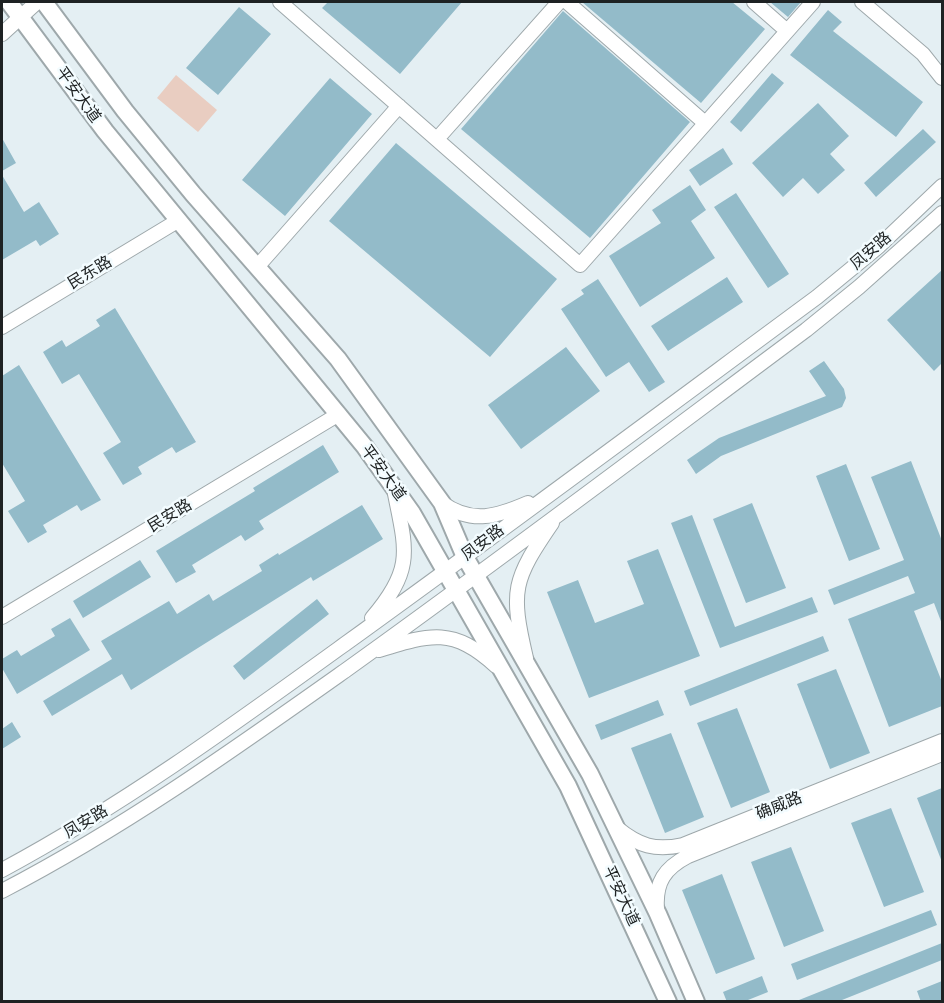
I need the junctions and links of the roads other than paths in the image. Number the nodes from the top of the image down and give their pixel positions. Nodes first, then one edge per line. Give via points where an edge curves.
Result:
1 (9, 2) edge
2 (37, 2) edge
3 (44, 2) edge
4 (280, 2) edge
5 (559, 2) edge
6 (567, 2) edge
7 (754, 2) edge
8 (813, 2) edge
9 (862, 2) edge
10 (22, 17) junction
11 (787, 31) junction
12 (2, 34) edge
13 (942, 78) edge
14 (399, 106) junction
15 (705, 123) junction
16 (437, 139) junction
17 (942, 172) edge
18 (942, 186) edge
19 (925, 203) junction
20 (942, 213) edge
21 (179, 220) junction
22 (257, 267) junction
23 (2, 327) edge
24 (339, 414) junction
25 (394, 487) junction
26 (550, 494) junction
27 (442, 503) junction
28 (558, 514) junction
29 (465, 557) junction
30 (444, 572) junction
31 (475, 576) junction
32 (455, 591) junction
33 (2, 618) edge
34 (357, 636) junction
35 (368, 653) junction
36 (529, 668) junction
37 (502, 672) junction
38 (942, 741) edge
39 (942, 754) edge
40 (617, 828) junction
41 (2, 870) edge
42 (2, 891) edge
43 (658, 914) junction
44 (668, 1002) edge
45 (696, 1002) edge

1 - 10 main road, 平安大道
2 - 10 street
3 - 22 main road, 平安大道 via 125,111
4 - 14 street
5 - 16 street
6 - 15 street
7 - 11 street
8 - 11 street
9 - 13 street via 923,54
10 - 12 street
10 - 21 main road, 平安大道 via 105,131
11 - 15 street
14 - 16 street
14 - 22 street
15 - 16 street via 580,264
17 - 19 street
18 - 19 street, 凤安路
19 - 26 street, 凤安路 via 817,297
20 - 28 street, 凤安路 via 806,330
21 - 23 street, 民东路
21 - 24 main road, 平安大道
22 - 27 main road, 平安大道 via 338,359
24 - 25 main road, 平安大道
24 - 33 street, 民安路
25 - 30 main road, 平安大道
25 - 34 street via 405,545 402,574 392,594
26 - 27 street via 485,518 458,513
26 - 29 street, 凤安路
27 - 29 main road, 平安大道
28 - 31 street, 凤安路
28 - 36 street via 523,567 517,586 517,618
29 - 30 street, 凤安路
29 - 31 main road, 平安大道
30 - 32 main road, 平安大道
30 - 34 street, 凤安路
31 - 32 street, 凤安路
31 - 36 main road, 平安大道
32 - 35 street, 凤安路
32 - 37 main road, 平安大道
34 - 41 street, 凤安路 via 127,798
35 - 37 street via 439,636 467,643
35 - 42 street, 凤安路 via 147,809
36 - 40 main road, 平安大道
37 - 44 main road, 平安大道 via 573,795
38 - 40 street, 确威路 via 682,845 648,847
39 - 43 street, 确威路 via 672,864 661,877 656,893
40 - 43 main road, 平安大道
43 - 45 main road, 平安大道

